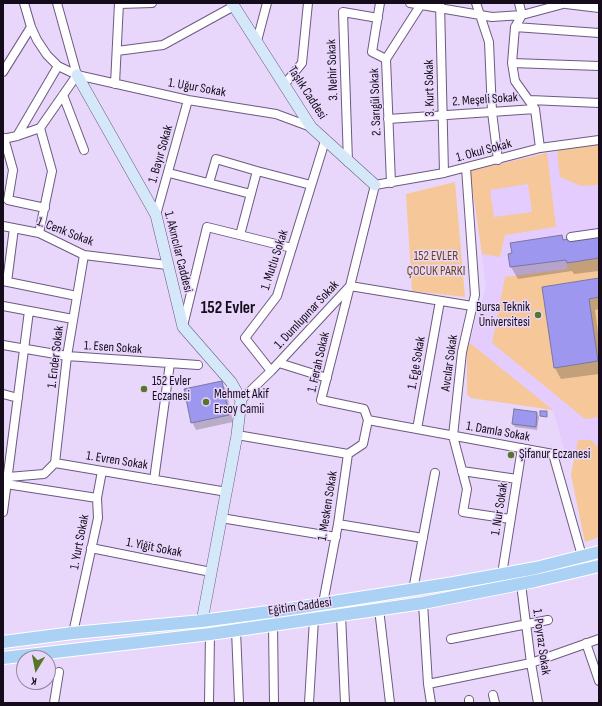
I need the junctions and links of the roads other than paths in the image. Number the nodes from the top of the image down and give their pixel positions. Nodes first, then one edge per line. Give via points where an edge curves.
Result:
1 (24, 3) edge
2 (57, 3) edge
3 (152, 3) edge
4 (267, 3) edge
5 (308, 3) edge
6 (380, 3) edge
7 (410, 3) edge
8 (476, 3) edge
9 (519, 3) edge
10 (119, 4) edge
11 (233, 4) edge
12 (566, 4) edge
13 (420, 6) junction
14 (440, 6) edge
15 (543, 7) edge
16 (599, 8) edge
17 (480, 15) junction
18 (522, 15) junction
19 (378, 18) junction
20 (31, 27) junction
21 (515, 27) junction
22 (599, 33) edge
23 (257, 41) junction
24 (117, 51) junction
25 (386, 59) junction
26 (512, 63) junction
27 (58, 66) junction
28 (599, 66) edge
29 (3, 72) edge
30 (77, 75) junction
31 (116, 84) junction
32 (284, 85) junction
33 (63, 95) junction
34 (188, 100) junction
35 (530, 100) junction
36 (599, 103) edge
37 (535, 109) junction
38 (492, 112) junction
39 (442, 115) junction
40 (388, 119) junction
41 (311, 127) junction
42 (40, 128) junction
43 (17, 136) junction
44 (4, 138) edge
45 (325, 140) junction
46 (599, 140) edge
47 (540, 148) junction
48 (84, 150) dead end
49 (498, 160) junction
50 (348, 162) junction
51 (466, 168) junction
52 (257, 171) junction
53 (169, 172) junction
54 (444, 173) junction
55 (209, 183) junction
56 (391, 183) junction
57 (312, 185) junction
58 (375, 185) junction
59 (251, 194) junction
60 (45, 208) junction
61 (156, 215) junction
62 (3, 226) edge
63 (14, 228) junction
64 (39, 233) junction
65 (599, 233) edge
66 (240, 235) junction
67 (571, 237) dead end
68 (292, 248) junction
69 (84, 255) junction
70 (166, 265) junction
71 (5, 281) edge
72 (350, 286) junction
73 (77, 296) junction
74 (440, 301) junction
75 (3, 306) edge
76 (472, 306) junction
77 (29, 311) junction
78 (73, 319) junction
79 (183, 327) junction
80 (3, 345) edge
81 (24, 349) junction
82 (67, 356) junction
83 (170, 363) junction
84 (280, 363) junction
85 (198, 365) dead end
86 (271, 371) junction
87 (327, 378) junction
88 (3, 394) edge
89 (18, 398) junction
90 (241, 400) junction
91 (368, 420) junction
92 (417, 429) junction
93 (237, 436) junction
94 (453, 436) junction
95 (522, 448) junction
96 (348, 454) junction
97 (56, 463) junction
98 (102, 471) junction
99 (462, 471) junction
100 (435, 472) dead end
101 (517, 479) junction
102 (154, 480) junction
103 (6, 486) edge
104 (226, 492) junction
105 (97, 498) junction
106 (3, 512) edge
107 (222, 518) junction
108 (510, 519) junction
109 (338, 524) junction
110 (336, 537) junction
111 (423, 538) junction
112 (91, 548) junction
113 (599, 552) edge
114 (582, 556) junction
115 (599, 567) edge
116 (211, 572) junction
117 (502, 574) junction
118 (521, 584) junction
119 (413, 590) junction
120 (323, 603) junction
121 (423, 603) junction
122 (379, 609) junction
123 (341, 615) junction
124 (314, 619) junction
125 (548, 620) dead end
126 (202, 621) junction
127 (273, 625) junction
128 (525, 625) junction
129 (236, 630) junction
130 (73, 632) junction
131 (210, 634) junction
132 (451, 639) dead end
133 (599, 639) edge
134 (3, 642) edge
135 (586, 643) junction
136 (3, 658) edge
137 (531, 663) junction
138 (59, 672) dead end
139 (599, 680) edge
140 (428, 684) junction
141 (54, 703) edge
142 (209, 703) edge
143 (239, 703) edge
144 (274, 703) edge
145 (308, 703) edge
146 (345, 703) edge
147 (390, 703) edge
148 (432, 703) edge
149 (538, 703) edge

1 - 20 street
2 - 30 street
3 - 10 street
4 - 23 street
5 - 32 street via 302,63
6 - 19 street
7 - 13 street
8 - 17 street
9 - 18 street
10 - 24 street
11 - 23 street, Taşlık Caddesi
11 - 24 street via 163,45
12 - 15 street
12 - 16 street
13 - 14 street
13 - 25 street, 2. Sarıgül Sokak
14 - 17 street
14 - 39 street, 3. Kurt Sokak
15 - 18 street
17 - 18 street
17 - 38 street via 489,42
18 - 21 street
19 - 25 street via 372,52
19 - 50 street, 3. Nehir Sokak via 343,12
20 - 27 street via 37,40
20 - 29 street
21 - 22 street
21 - 26 street
23 - 32 street, Taşlık Caddesi
24 - 31 street
25 - 40 street, 2. Sarıgül Sokak
26 - 28 street
26 - 35 street via 515,81
27 - 30 street
27 - 43 street
30 - 31 street, 1. Uğur Sokak
30 - 33 street
30 - 61 street, 1. Akıncılar Caddesi
31 - 34 street, 1. Uğur Sokak
32 - 41 street, Taşlık Caddesi
33 - 42 street
33 - 48 street
34 - 41 street, 1. Uğur Sokak via 276,114
34 - 53 street, 1. Bayır Sokak
35 - 36 street
35 - 37 street
37 - 38 street, 2. Meşeli Sokak
37 - 47 street
38 - 39 street, 2. Meşeli Sokak
38 - 49 street
39 - 40 street, 2. Meşeli Sokak
39 - 54 street, 3. Kurt Sokak
40 - 56 street, 2. Sarıgül Sokak
41 - 45 street, Taşlık Caddesi
42 - 43 street
42 - 60 street via 52,171
43 - 44 street
44 - 60 street via 13,170 8,200
45 - 50 street, Taşlık Caddesi
45 - 57 street, 1. Mutlu Sokak
46 - 47 street, 1. Okul Sokak
47 - 49 street, 1. Okul Sokak
49 - 51 street, 1. Okul Sokak
50 - 58 street, Taşlık Caddesi
51 - 54 street, 1. Okul Sokak
51 - 76 street, Avcılar Sokak via 475,295
52 - 55 street via 216,159
52 - 57 street
52 - 59 street
53 - 55 street
53 - 61 street, 1. Bayır Sokak
54 - 56 street, 1. Okul Sokak
55 - 59 street
56 - 58 street, 1. Okul Sokak
57 - 68 street, 1. Mutlu Sokak
58 - 72 street, 1. Dumlupınar Sokak
59 - 66 street
60 - 64 street
61 - 70 street, 1. Akıncılar Caddesi
62 - 63 street, 1. Cenk Sokak
63 - 64 street, 1. Cenk Sokak
63 - 71 street
64 - 69 street, 1. Cenk Sokak
65 - 67 street
66 - 68 street
66 - 79 street via 207,227
68 - 86 street, 1. Mutlu Sokak via 277,296 245,338
69 - 70 street, 1. Cenk Sokak
69 - 73 street, 1. Ender Sokak
70 - 79 street, 1. Akıncılar Caddesi
71 - 73 street
72 - 74 street
72 - 84 street, 1. Dumlupınar Sokak
72 - 87 street, 1. Ferah Sokak
73 - 78 street, 1. Ender Sokak
74 - 76 street
74 - 92 street, 1. Ege Sokak
75 - 77 street
76 - 94 street, Avcılar Sokak via 462,352
77 - 78 street
77 - 81 street
78 - 82 street, 1. Ender Sokak
79 - 90 street, 1. Akıncılar Caddesi via 231,382
80 - 81 street, 1. Esen Sokak
81 - 82 street, 1. Esen Sokak
81 - 89 street
82 - 83 street, 1. Esen Sokak
82 - 97 street, 1. Ender Sokak
83 - 85 street, 1. Esen Sokak
83 - 102 street
84 - 86 street, 1. Dumlupınar Sokak
84 - 87 street
86 - 90 street, 1. Dumlupınar Sokak
87 - 91 street, 1. Ferah Sokak via 321,400 364,409
88 - 89 street
89 - 103 street
90 - 93 street
91 - 92 street
91 - 96 street, 1. Mesken Sokak via 363,444
92 - 94 street
93 - 96 street
93 - 104 street
94 - 95 street, 1. Damla Sokak
94 - 99 street, Avcılar Sokak
95 - 101 street, 1. Nur Sokak
95 - 114 street, 1. Damla Sokak via 553,454
96 - 109 street, 1. Mesken Sokak
97 - 98 street, 1. Evren Sokak
97 - 103 street via 44,474
98 - 102 street, 1. Evren Sokak
98 - 105 street
99 - 101 street
99 - 108 street, Avcılar Sokak via 467,489 463,512
100 - 111 street
101 - 108 street, 1. Nur Sokak
102 - 104 street, 1. Evren Sokak
103 - 105 street, 1. Yurt Sokak
103 - 106 street
104 - 107 street
105 - 112 street, 1. Yurt Sokak via 98,518
107 - 110 street
107 - 116 street
108 - 117 street, 1. Nur Sokak
109 - 110 street, 1. Mesken Sokak
109 - 111 street
110 - 120 street, 1. Mesken Sokak
111 - 119 street
112 - 116 street, 1. Yiğit Sokak
112 - 130 street, 1. Yurt Sokak
113 - 114 main road, Eğitim Caddesi
114 - 117 main road, Eğitim Caddesi
115 - 118 main road, Eğitim Caddesi
116 - 126 street
117 - 119 main road, Eğitim Caddesi
118 - 121 main road, Eğitim Caddesi
118 - 128 street, 1. Poyraz Sokak
119 - 120 main road, Eğitim Caddesi
120 - 126 main road, Eğitim Caddesi
121 - 122 main road, Eğitim Caddesi
121 - 140 street
122 - 123 main road, Eğitim Caddesi
122 - 147 street
123 - 124 main road, Eğitim Caddesi
123 - 146 street
124 - 127 main road, Eğitim Caddesi
124 - 145 street
125 - 128 street
126 - 130 main road, Eğitim Caddesi
127 - 129 main road, Eğitim Caddesi
127 - 144 street
128 - 132 street
128 - 137 street, 1. Poyraz Sokak
129 - 131 main road, Eğitim Caddesi
129 - 143 street
130 - 134 main road, Eğitim Caddesi
131 - 136 main road, Eğitim Caddesi
131 - 142 street
133 - 135 street
135 - 137 street
135 - 139 street
137 - 140 street
137 - 149 street, 1. Poyraz Sokak
138 - 141 street
140 - 148 street

